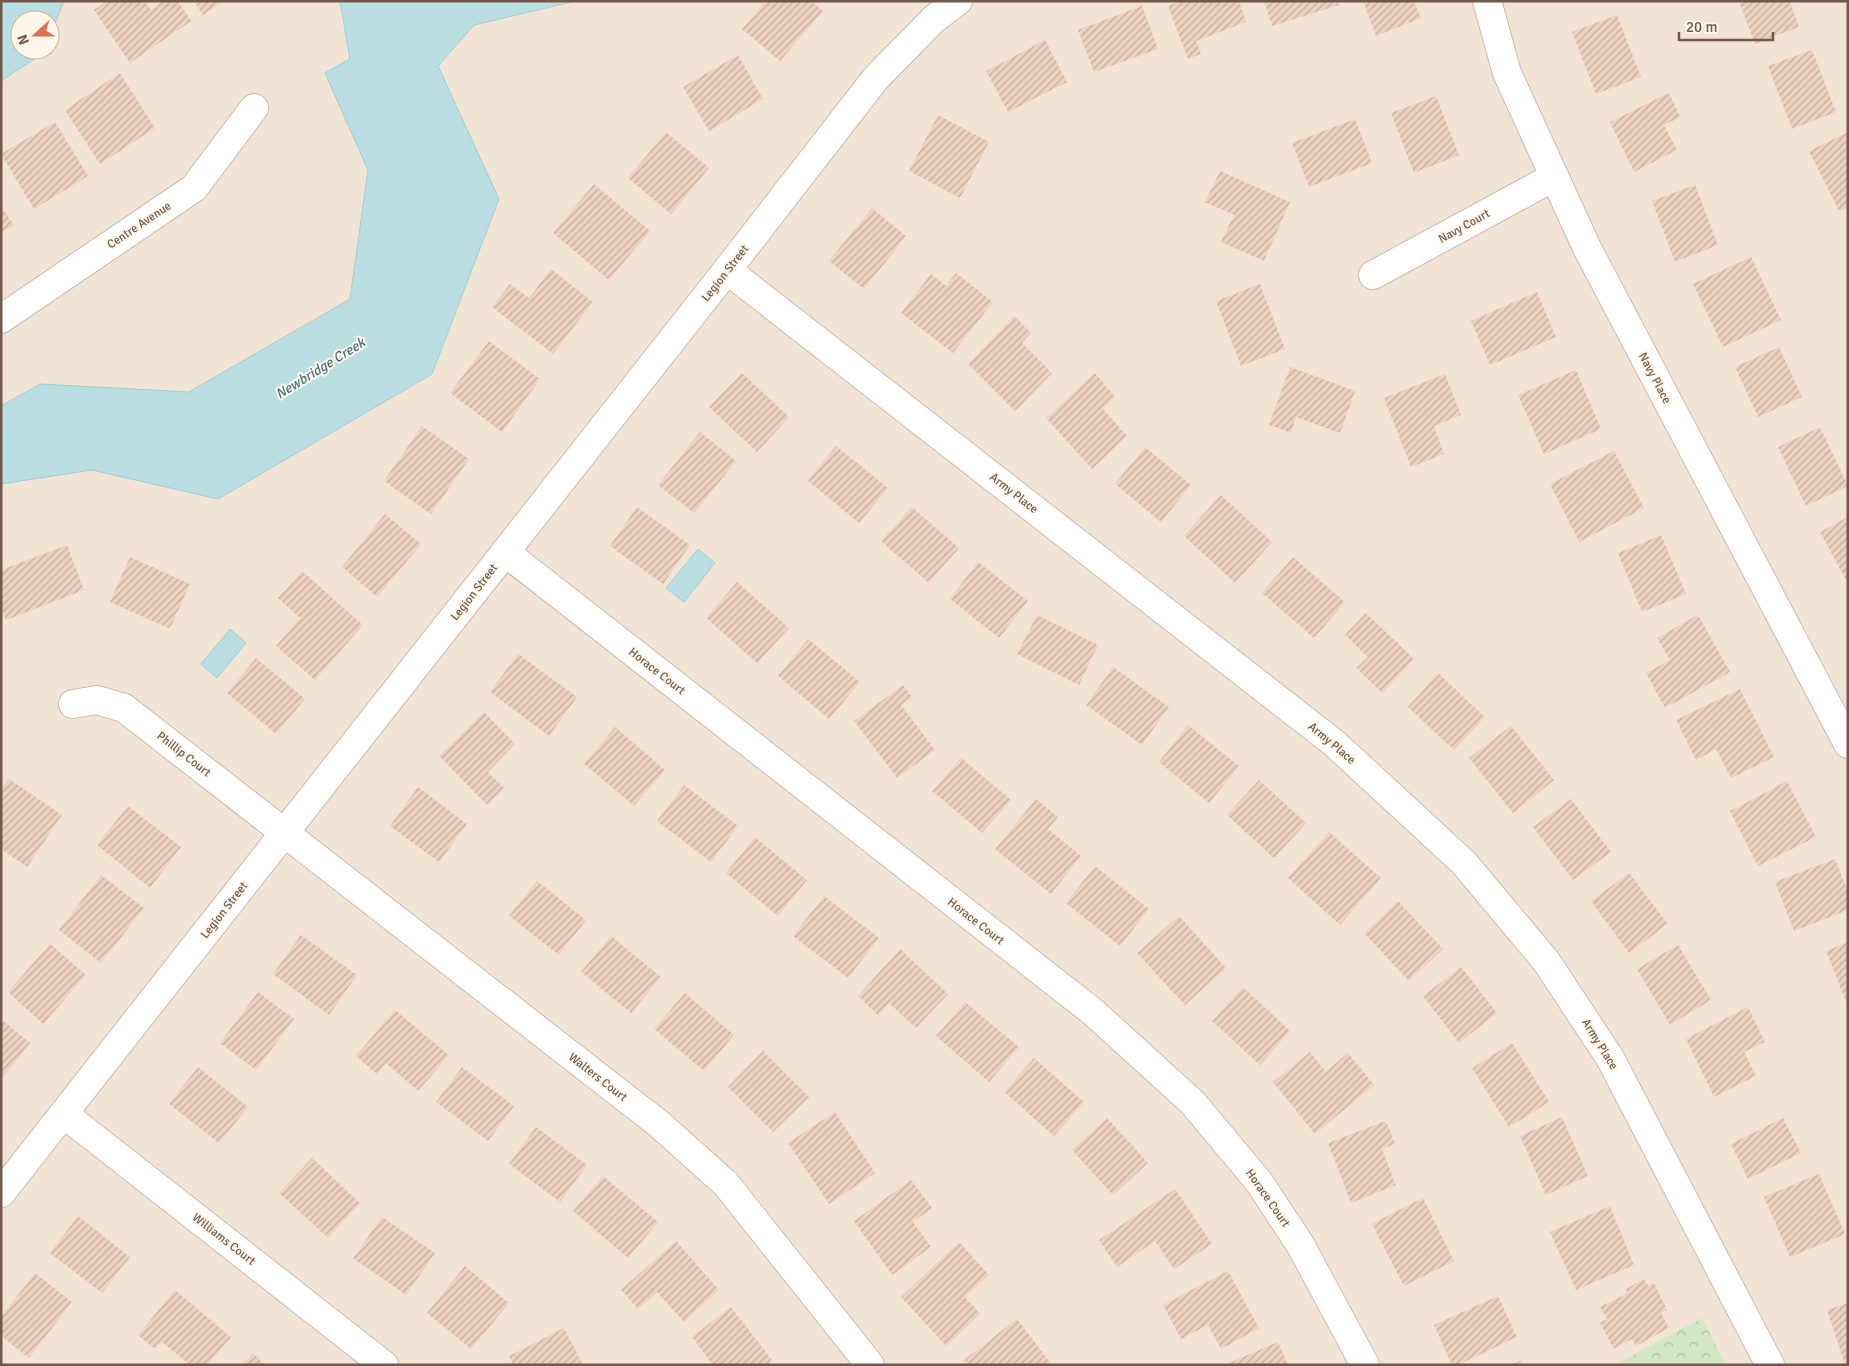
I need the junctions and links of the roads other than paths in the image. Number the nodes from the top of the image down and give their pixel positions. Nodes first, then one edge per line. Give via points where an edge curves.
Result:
1 (958, 1) edge
2 (1487, 1) edge
3 (254, 108) dead end
4 (1554, 177) junction
5 (727, 270) junction
6 (1373, 275) dead end
7 (1, 319) edge
8 (505, 552) junction
9 (73, 704) dead end
10 (1848, 744) edge
11 (285, 832) junction
12 (64, 1114) junction
13 (1, 1193) edge
14 (384, 1365) edge
15 (870, 1365) edge
16 (1365, 1365) edge
17 (1770, 1365) edge

1 - 5 street, Legion Street via 934,19 876,78
2 - 4 street, Navy Place via 1507,73
3 - 7 street, Centre Avenue via 194,188
4 - 6 street, Navy Court
4 - 10 street, Navy Place via 1587,248
5 - 8 street, Legion Street
5 - 17 street, Army Place via 1334,742 1464,863 1546,960 1610,1058
8 - 11 street, Legion Street
8 - 16 street, Horace Court via 1093,1012 1193,1103 1259,1182 1301,1246
9 - 11 street, Phillip Court via 97,700 124,708
11 - 12 street, Legion Street
11 - 15 street, Walters Court via 659,1124 726,1184
12 - 13 street, Legion Street
12 - 14 street, Williams Court

